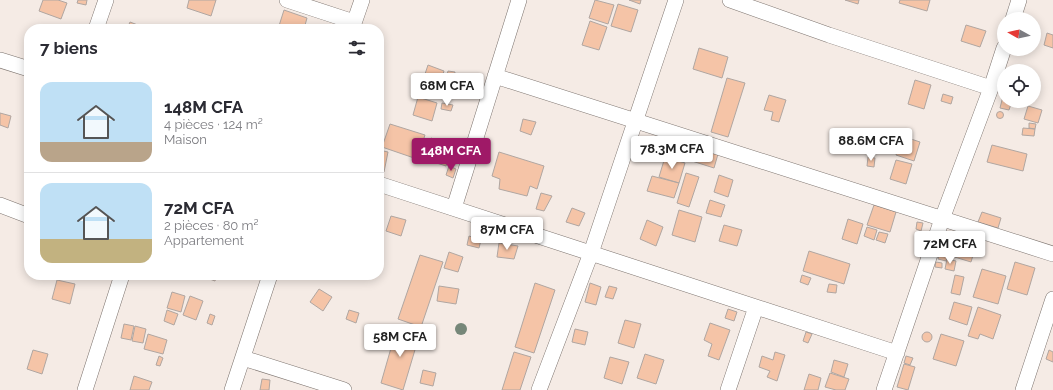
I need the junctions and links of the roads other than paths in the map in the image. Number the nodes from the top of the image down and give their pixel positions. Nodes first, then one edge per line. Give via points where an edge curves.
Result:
1 (106, 0) edge
2 (287, 0) edge
3 (362, 0) edge
4 (519, 0) edge
5 (676, 0) edge
6 (730, 0) edge
7 (1019, 0) edge
8 (1015, 12) edge
9 (98, 24) edge
10 (348, 24) edge
11 (354, 24) edge
12 (1001, 56) edge
13 (0, 60) edge
14 (24, 67) edge
15 (495, 76) junction
16 (991, 88) junction
17 (636, 121) junction
18 (384, 186) edge
19 (0, 205) edge
20 (454, 208) junction
21 (24, 214) edge
22 (942, 219) junction
23 (591, 253) junction
24 (1053, 254) edge
25 (120, 280) edge
26 (268, 280) edge
27 (1053, 299) edge
28 (756, 307) junction
29 (897, 353) junction
30 (243, 358) junction
31 (85, 390) edge
32 (232, 390) edge
33 (344, 390) edge
34 (539, 390) edge
35 (728, 390) edge
36 (884, 390) edge
37 (1024, 390) edge

1 - 9 street
2 - 10 street
3 - 11 street
4 - 15 street
5 - 17 street
6 - 16 street
7 - 8 street
12 - 16 street
13 - 14 street
15 - 17 street
15 - 20 street
16 - 22 street
17 - 22 street
17 - 23 street
18 - 20 street
19 - 21 street
20 - 23 street
22 - 24 street
22 - 29 street
23 - 28 street
23 - 34 street
25 - 31 street
26 - 30 street
27 - 37 street
28 - 29 street
28 - 35 street
29 - 36 street
30 - 32 street
30 - 33 street

